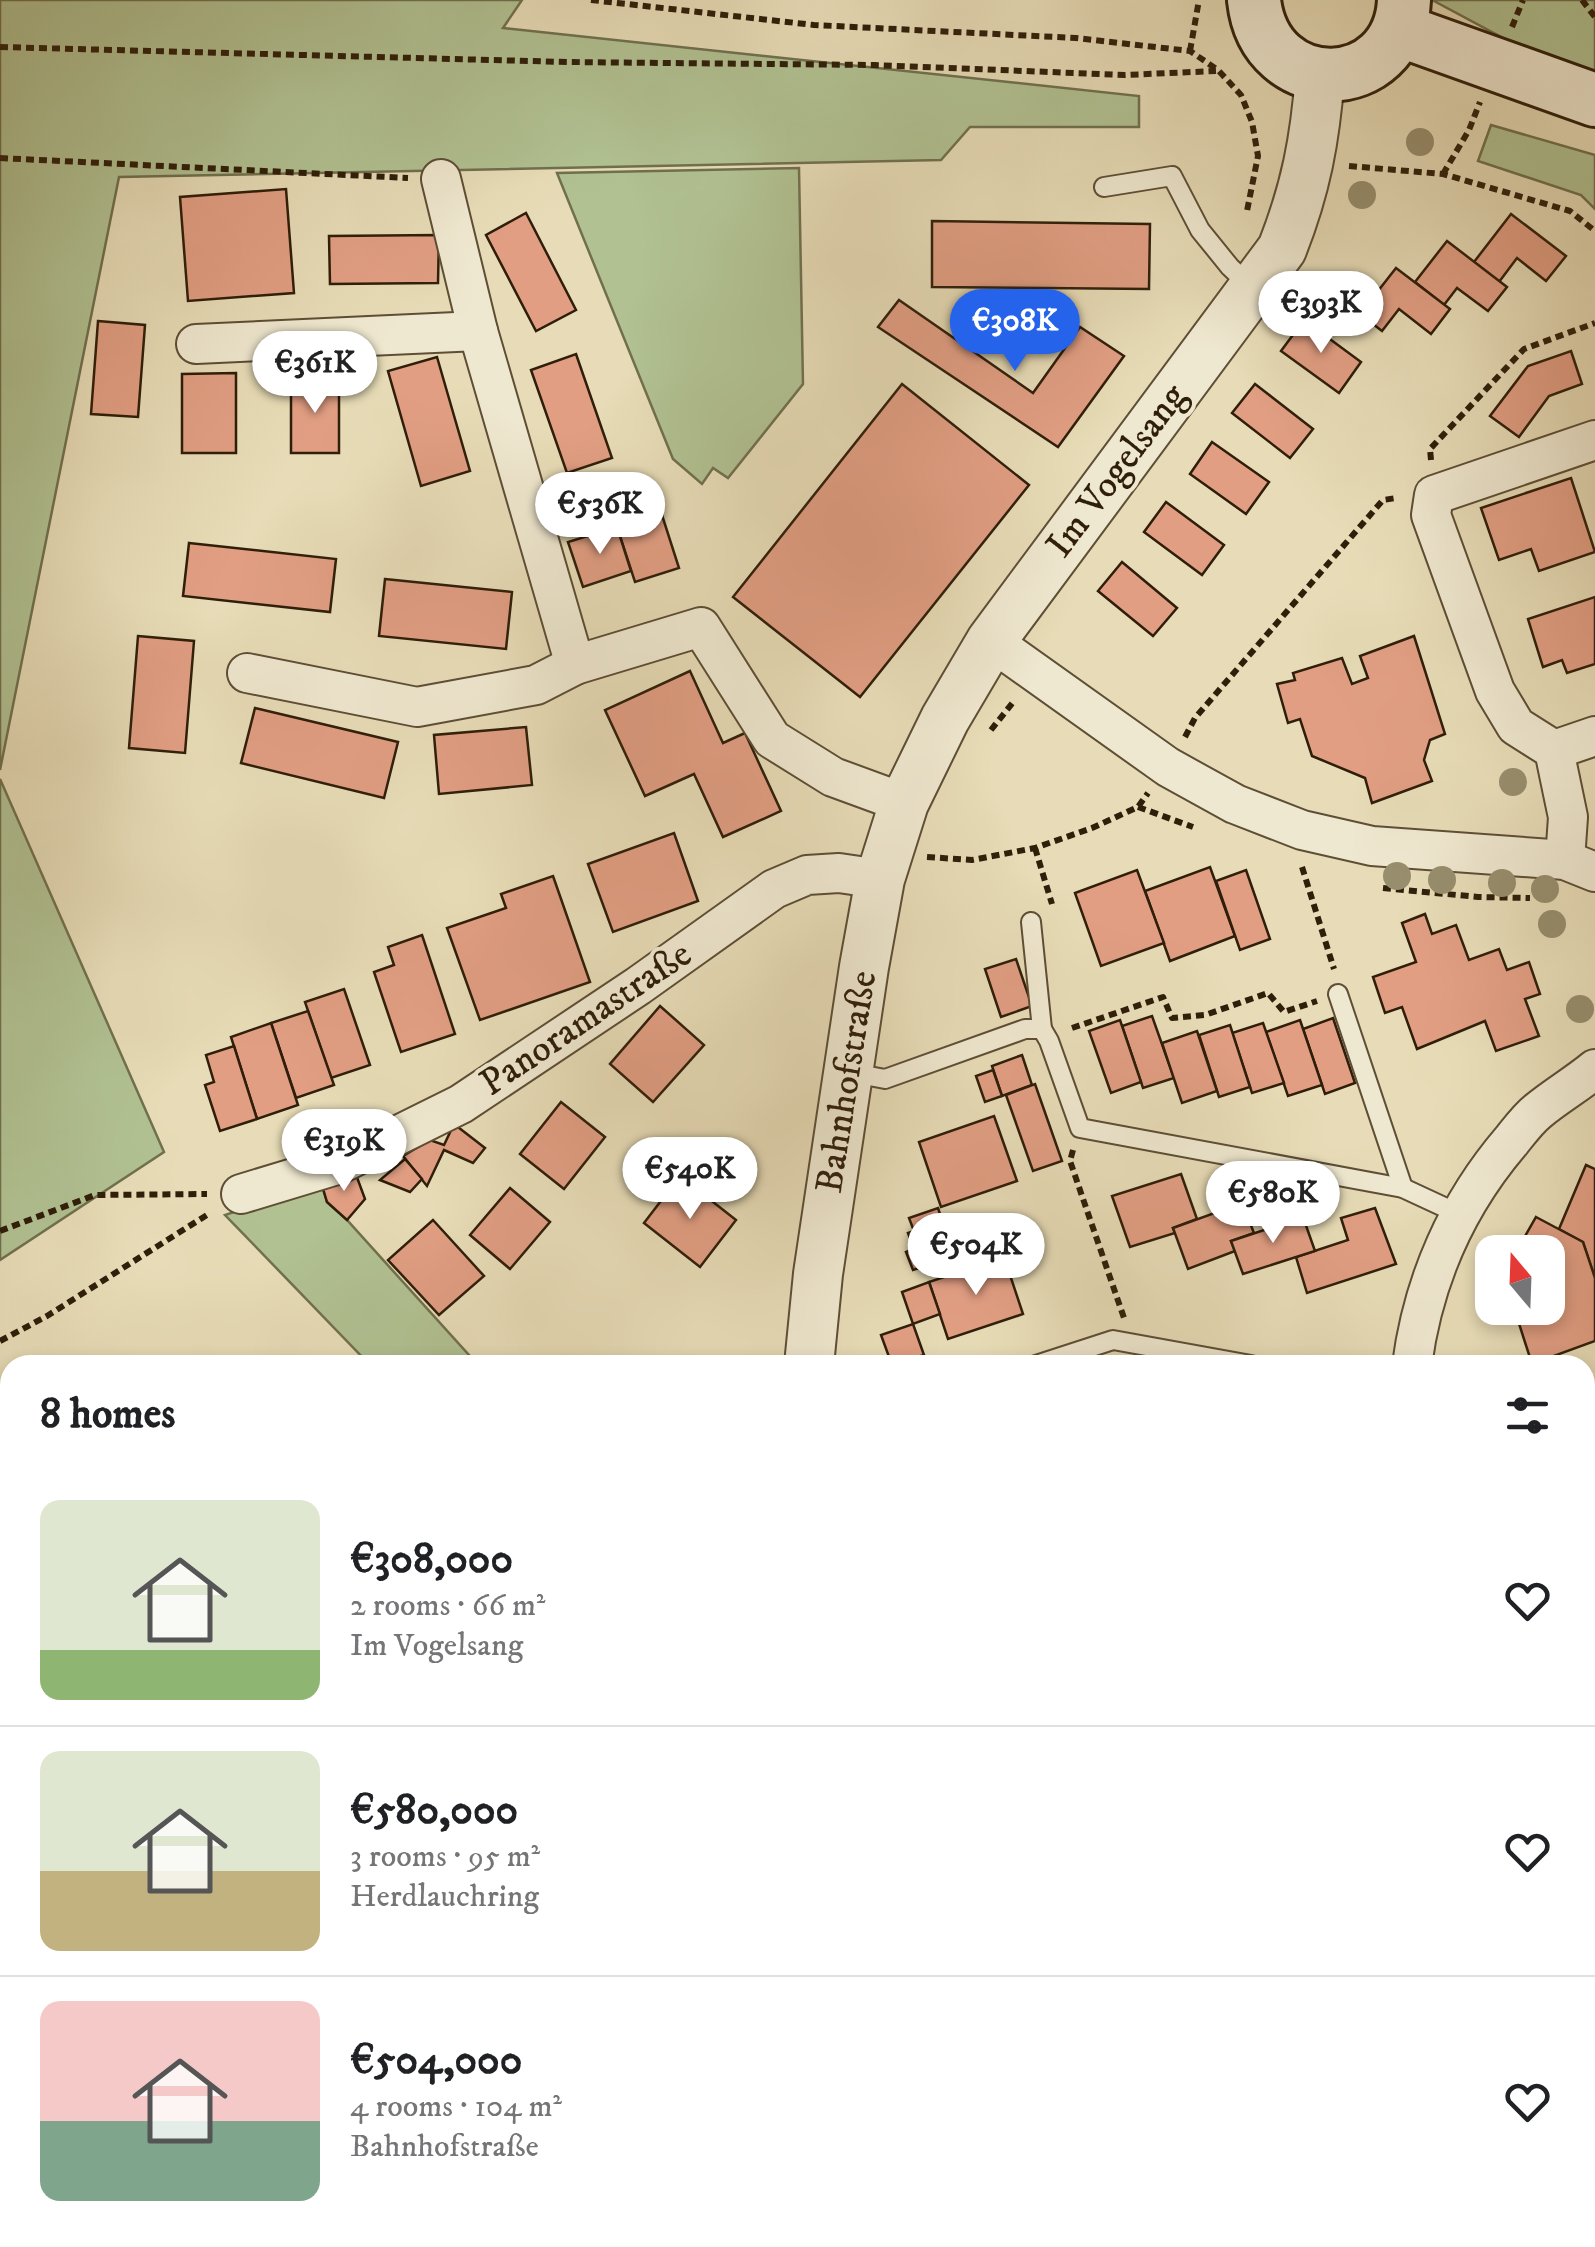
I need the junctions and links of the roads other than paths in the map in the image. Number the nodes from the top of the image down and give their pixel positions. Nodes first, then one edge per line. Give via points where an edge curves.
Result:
1 (1237, 0) edge
2 (1254, 1) edge
3 (1402, 15) edge
4 (1320, 75) junction
5 (1595, 100) edge
6 (441, 179) road end
7 (1104, 187) dead end
8 (1254, 290) junction
9 (478, 331) junction
10 (196, 344) dead end
11 (1595, 440) edge
12 (991, 641) junction
13 (575, 666) junction
14 (247, 672) dead end
15 (1595, 736) edge
16 (1554, 750) junction
17 (904, 803) junction
18 (906, 863) junction
19 (1580, 866) edge
20 (1031, 922) dead end
21 (1338, 994) road end
22 (1044, 1033) junction
23 (1595, 1070) edge
24 (848, 1072) junction
25 (1403, 1188) junction
26 (241, 1194) road end
27 (1459, 1214) junction
28 (810, 1355) edge
29 (1066, 1355) edge
30 (1200, 1355) edge
31 (1413, 1355) edge

1 - 2 main road
2 - 4 main road via 1266,42 1281,58
3 - 4 main road via 1386,50 1367,66
3 - 5 main road
4 - 8 street, Im Vogelsang via 1297,212 1282,250
6 - 9 street
7 - 8 lane via 1172,176 1200,230
8 - 12 street, Im Vogelsang
9 - 10 street
9 - 13 street
11 - 16 street via 1434,495 1432,516 1495,692 1516,726
12 - 17 street, Im Vogelsang
12 - 19 street via 1168,767 1302,830 1372,846
13 - 14 street via 536,685 417,706
13 - 17 street via 700,627 772,739 833,776
15 - 16 street
16 - 19 street
17 - 18 street, Bahnhofstraße
18 - 24 street, Bahnhofstraße
18 - 26 street, Panoramastraße via 807,875 774,888 461,1104 340,1164
20 - 22 lane
21 - 25 lane
22 - 24 lane via 1024,1028 885,1079
22 - 25 lane via 1080,1128
23 - 27 street via 1536,1112
24 - 28 street, Bahnhofstraße
25 - 27 lane
27 - 31 street via 1428,1287
29 - 30 lane via 1112,1340

